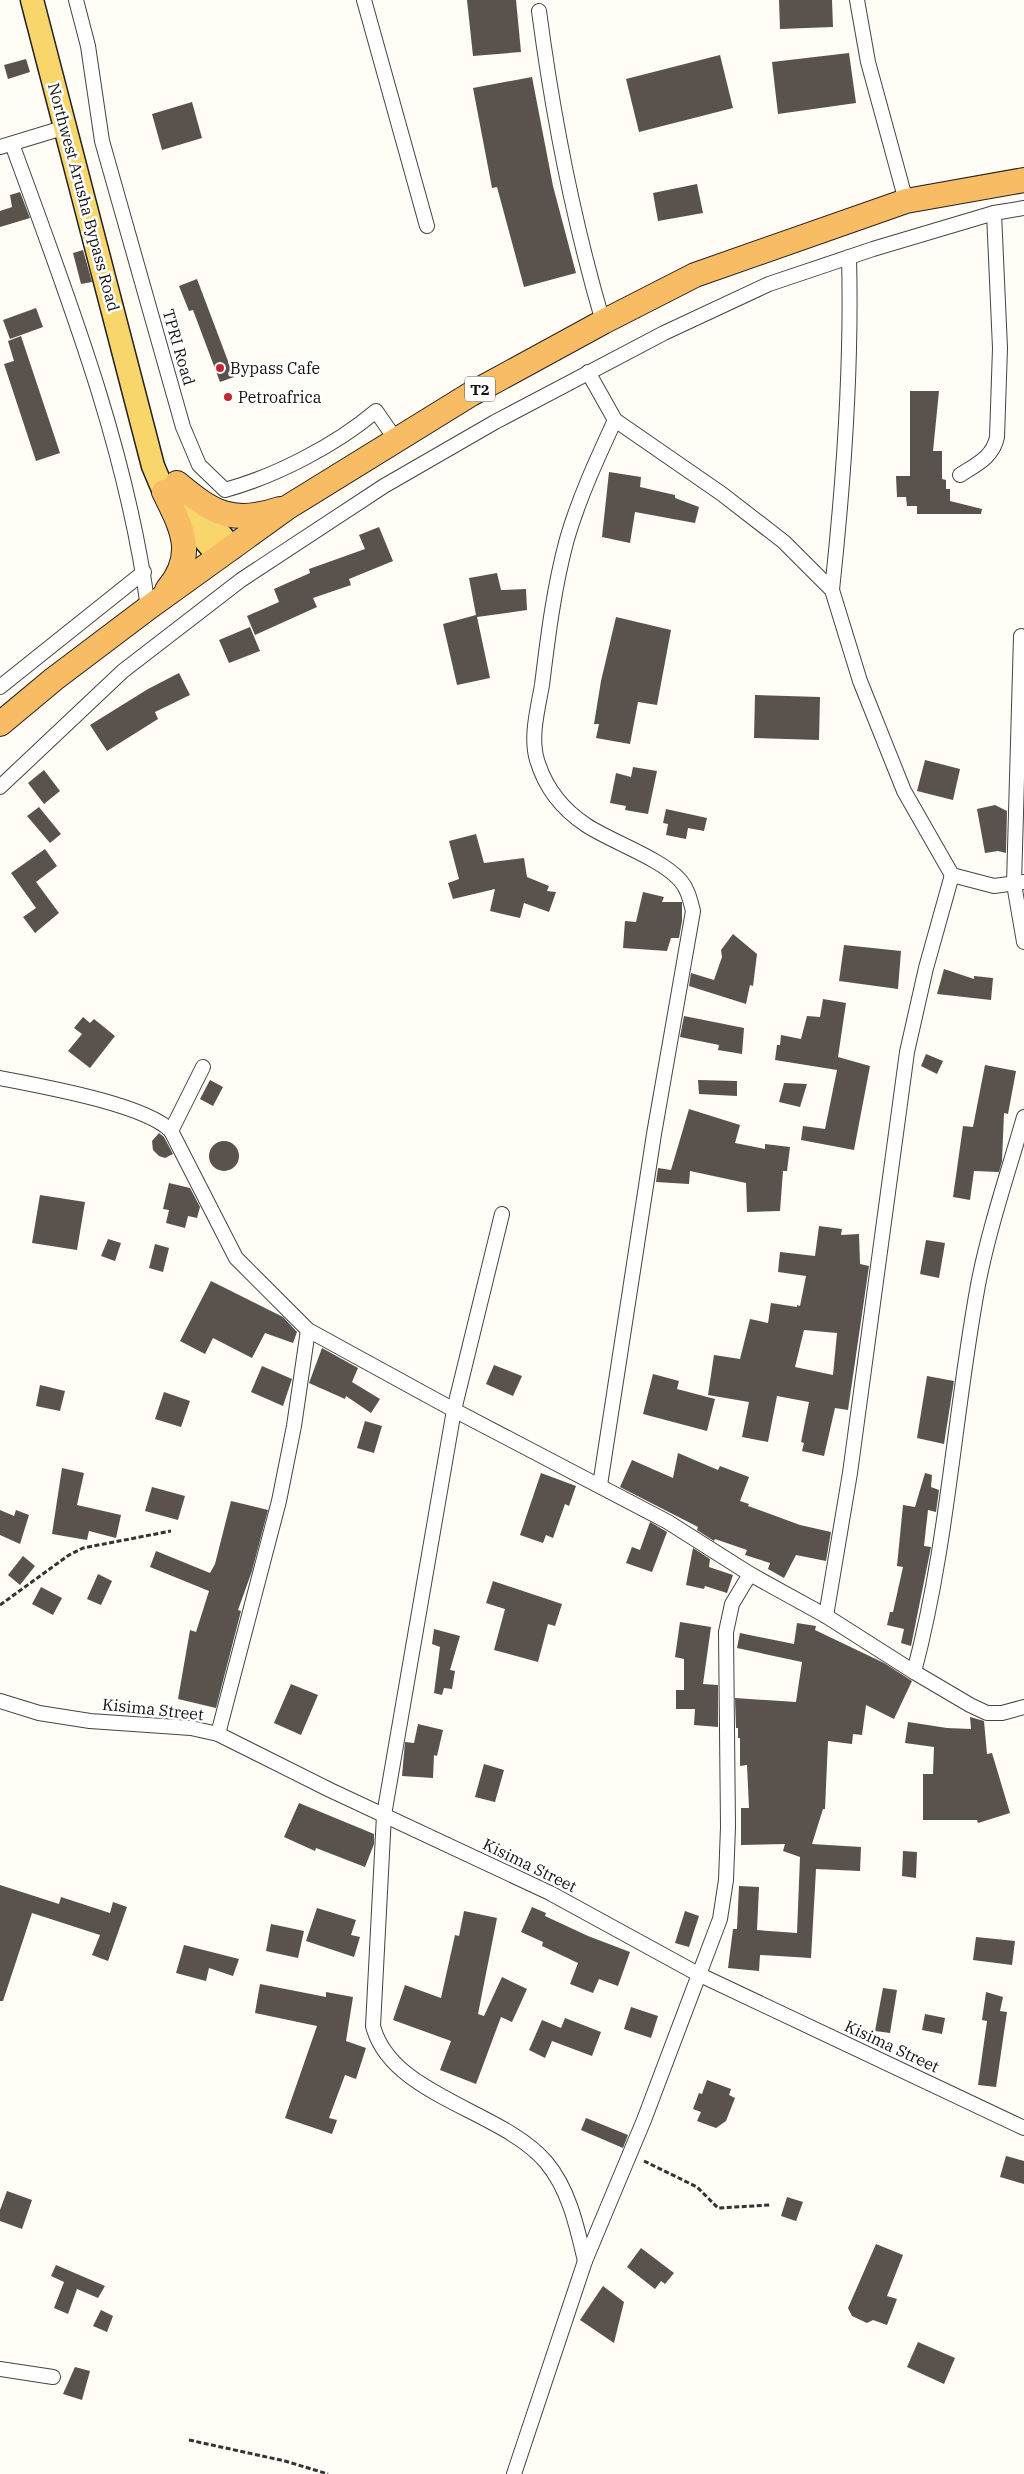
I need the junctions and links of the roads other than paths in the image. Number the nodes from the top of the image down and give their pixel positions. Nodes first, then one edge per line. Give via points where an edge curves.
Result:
1 (32, 0) edge
2 (76, 0) edge
3 (364, 0) edge
4 (857, 0) edge
5 (539, 11) dead end
6 (66, 127) junction
7 (6, 146) edge
8 (1024, 180) edge
9 (906, 201) junction
10 (1024, 208) edge
11 (994, 213) junction
12 (427, 226) dead end
13 (849, 257) junction
14 (604, 322) junction
15 (588, 372) junction
16 (615, 420) junction
17 (396, 440) junction
18 (960, 474) dead end
19 (171, 487) junction
20 (288, 507) junction
21 (225, 553) junction
22 (144, 572) junction
23 (832, 590) junction
24 (152, 605) junction
25 (1021, 636) dead end
26 (0, 687) edge
27 (0, 724) edge
28 (0, 787) edge
29 (952, 875) junction
30 (1019, 883) edge
31 (1024, 942) edge
32 (203, 1068) dead end
33 (0, 1078) edge
34 (1024, 1117) edge
35 (170, 1131) junction
36 (502, 1214) dead end
37 (308, 1330) junction
38 (454, 1410) junction
39 (600, 1485) junction
40 (750, 1574) junction
41 (826, 1616) junction
42 (914, 1672) junction
43 (0, 1701) edge
44 (1024, 1707) edge
45 (218, 1734) junction
46 (384, 1815) junction
47 (698, 1974) junction
48 (1024, 2128) edge
49 (585, 2261) junction
50 (0, 2369) edge
51 (53, 2377) dead end
52 (514, 2474) edge

1 - 6 main road, Northwest Arusha Bypass Road
2 - 17 street, TPRI Road via 88,46 102,141 183,427 199,465 225,490 254,482 357,427 376,411
3 - 12 street
4 - 9 street via 868,62
5 - 14 street via 565,173 582,249
6 - 7 street
6 - 19 main road, Northwest Arusha Bypass Road via 135,393
7 - 22 street via 70,306 130,505
8 - 9 highway, T2
9 - 14 highway, T2 via 695,275
10 - 11 street
11 - 13 street
11 - 18 street via 1000,348 997,437 988,457
13 - 15 street via 770,284
13 - 23 street via 851,327 844,460
14 - 17 highway, T2 via 471,394
15 - 16 street
15 - 28 street via 384,486 241,580 123,671
16 - 23 street via 722,494 784,542
16 - 39 street via 590,475 568,538 554,595 535,733 536,758 545,783 556,799 584,824 654,860 680,880 689,894 693,911 654,1134
17 - 20 highway, T2
19 - 20 highway via 228,515 259,515
19 - 21 main road, Northwest Arusha Bypass Road
19 - 24 highway via 185,548 184,564 175,580
20 - 21 highway, T2
21 - 24 highway, T2
22 - 24 street
22 - 26 street
23 - 29 street via 860,681 904,791
24 - 27 highway, T2
25 - 30 street
29 - 30 street via 994,886
29 - 41 street via 907,1052 850,1473
30 - 31 street
32 - 35 street
33 - 35 street via 124,1107 164,1123
34 - 42 street via 978,1284 930,1614
35 - 37 street via 236,1258
36 - 38 street
37 - 38 street
37 - 45 street via 279,1501
38 - 39 street
38 - 46 street
39 - 40 street via 668,1522
40 - 41 street
40 - 47 street via 732,1604 726,1632 726,1880 720,1918
41 - 42 street
42 - 44 street via 987,1713
43 - 45 street, Kisima Street via 39,1713 192,1728
45 - 46 street, Kisima Street
46 - 47 street, Kisima Street via 550,1892
46 - 49 street via 373,2008 377,2040 386,2054 409,2076 523,2141 548,2163 576,2221
47 - 48 street, Kisima Street
47 - 49 street via 630,2154
49 - 52 street
50 - 51 street

